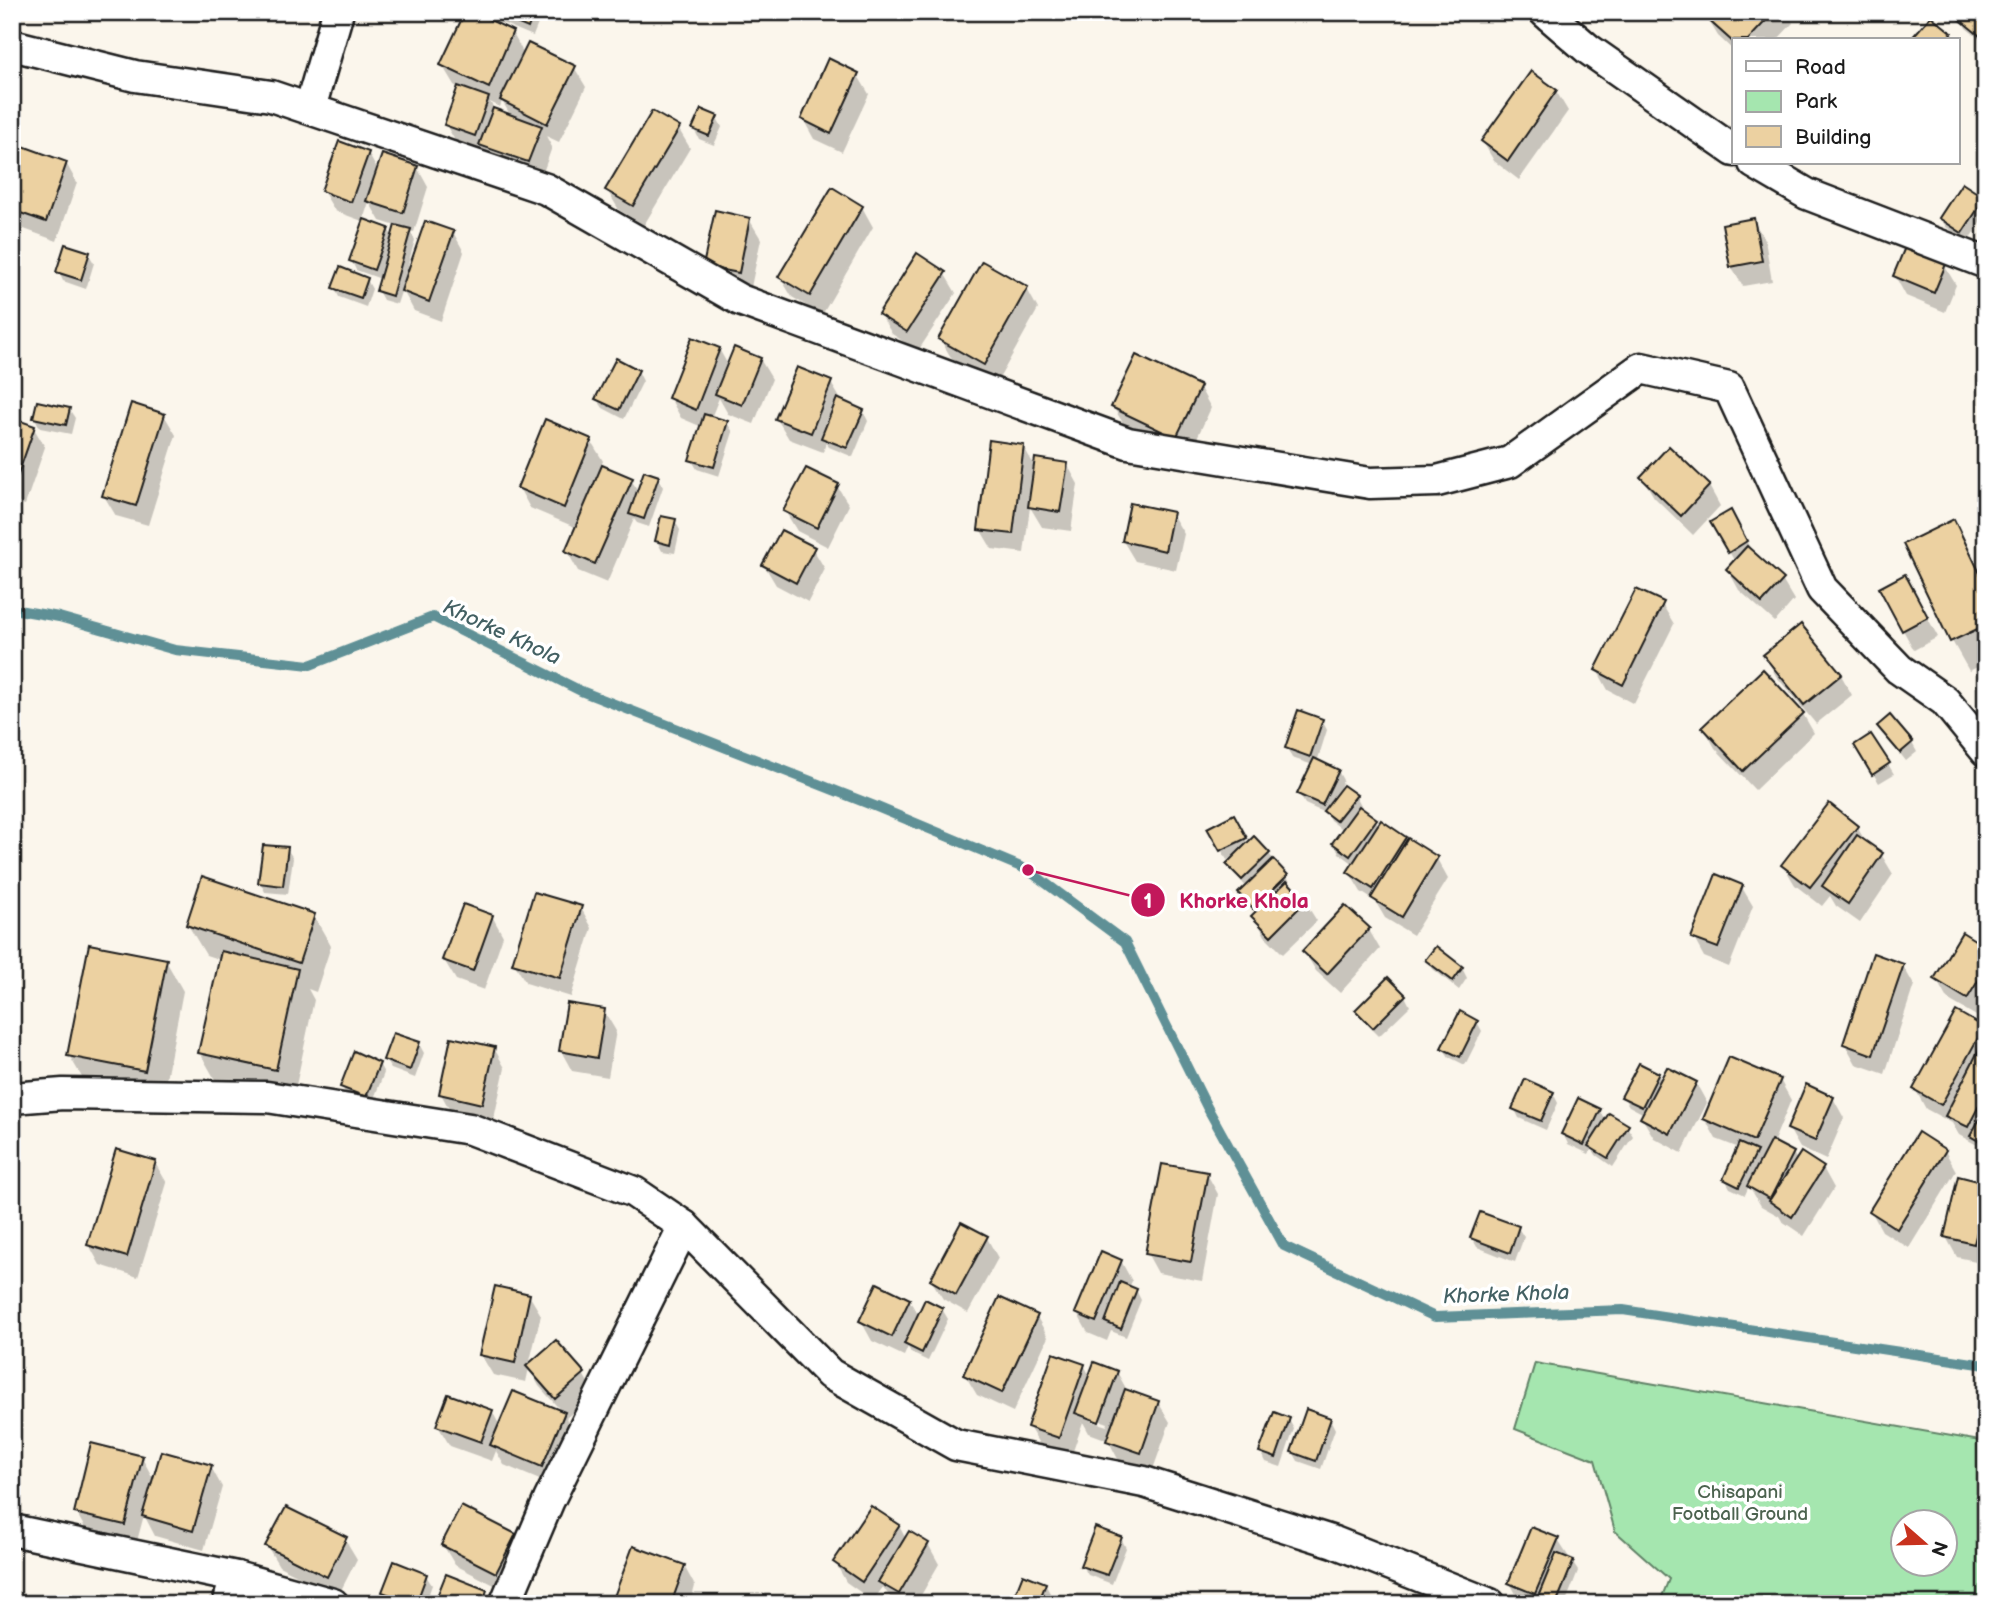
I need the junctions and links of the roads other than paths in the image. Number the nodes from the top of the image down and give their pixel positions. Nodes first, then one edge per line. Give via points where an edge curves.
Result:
1 (338, 12) edge
2 (1545, 12) edge
3 (12, 45) edge
4 (310, 108) junction
5 (1732, 150) edge
6 (1756, 164) edge
7 (1986, 263) edge
8 (1986, 751) edge
9 (12, 1098) edge
10 (684, 1226) junction
11 (12, 1530) edge
12 (232, 1590) edge
13 (333, 1604) edge
14 (505, 1604) edge
15 (1490, 1604) edge

1 - 4 street
2 - 5 street via 1588,49
3 - 4 street via 135,76 271,96
4 - 8 street via 546,188 740,300 1128,443 1370,483 1437,481 1510,462 1641,368 1729,388 1822,589 1899,669 1945,701
6 - 7 street via 1807,194
9 - 10 street via 63,1094 267,1097 470,1129 634,1192
10 - 14 street via 549,1500
10 - 15 street via 830,1374 956,1445 1144,1482 1334,1542
11 - 12 street
12 - 13 street

